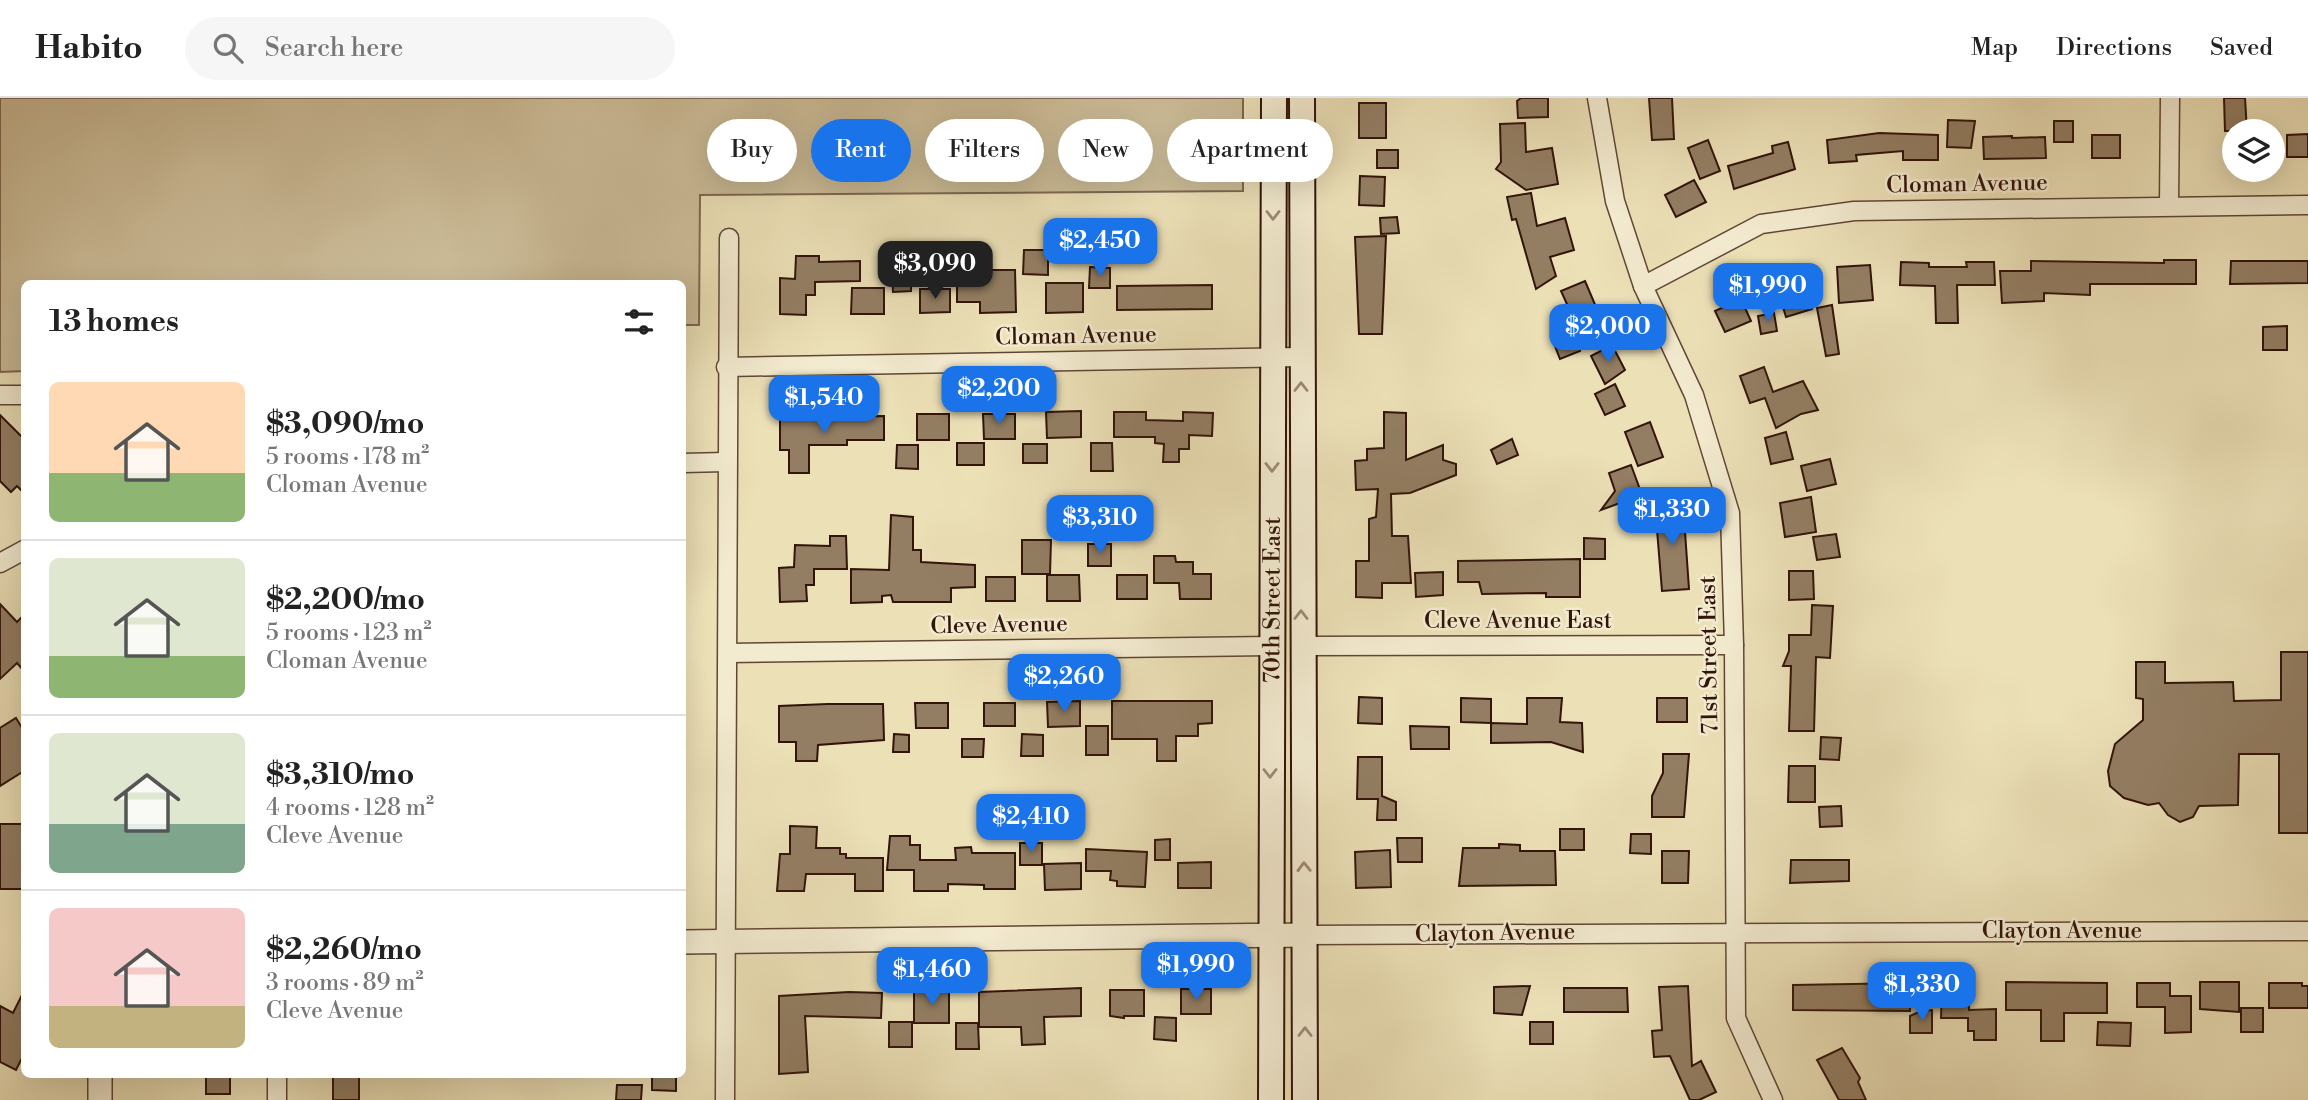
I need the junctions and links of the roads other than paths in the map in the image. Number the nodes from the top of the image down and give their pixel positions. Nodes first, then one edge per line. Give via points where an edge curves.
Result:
1 (1274, 98) edge
2 (1302, 98) edge
3 (1597, 98) edge
4 (2170, 98) edge
5 (2308, 205) edge
6 (2169, 206) junction
7 (729, 238) dead end
8 (1643, 286) junction
9 (1301, 357) junction
10 (1273, 358) junction
11 (726, 367) junction
12 (0, 395) edge
13 (21, 395) edge
14 (726, 462) junction
15 (686, 463) edge
16 (21, 552) edge
17 (0, 563) edge
18 (1734, 645) junction
19 (1271, 646) junction
20 (1301, 646) junction
21 (728, 653) junction
22 (1737, 931) junction
23 (2308, 931) edge
24 (1269, 935) junction
25 (1305, 935) junction
26 (686, 942) edge
27 (724, 942) junction
28 (100, 1078) edge
29 (277, 1078) edge
30 (100, 1100) edge
31 (277, 1100) edge
32 (725, 1100) edge
33 (1271, 1100) edge
34 (1305, 1100) edge
35 (1773, 1100) edge

1 -> 10 main road, 70th Street East
2 - 9 main road, 70th Street East
3 - 8 street, 71st Street East via 1615,201
4 - 6 street
5 - 6 street, Cloman Avenue
6 - 8 street, Cloman Avenue via 1854,211 1775,222
7 - 11 street
8 - 18 street, 71st Street East via 1694,395 1730,513
9 - 10 street, Cloman Avenue
20 -> 9 main road, 70th Street East
10 - 11 street, Cloman Avenue
10 -> 19 main road, 70th Street East
11 - 14 street
12 - 13 street
14 - 15 street
14 - 21 street
16 - 17 street
18 - 20 street, Cleve Avenue East
18 - 22 street, 71st Street East
19 - 21 street, Cleve Avenue
19 -> 24 main road, 70th Street East
25 -> 20 main road, 70th Street East
21 - 27 street
22 - 23 street, Clayton Avenue
22 - 25 street, Clayton Avenue
22 - 35 street, 71st Street East via 1736,1018
24 - 25 street, Clayton Avenue
24 - 27 street, Clayton Avenue
24 - 33 main road, 70th Street East
34 -> 25 main road, 70th Street East
26 - 27 street, Clayton Avenue
27 - 32 street
28 - 30 street
29 - 31 street

